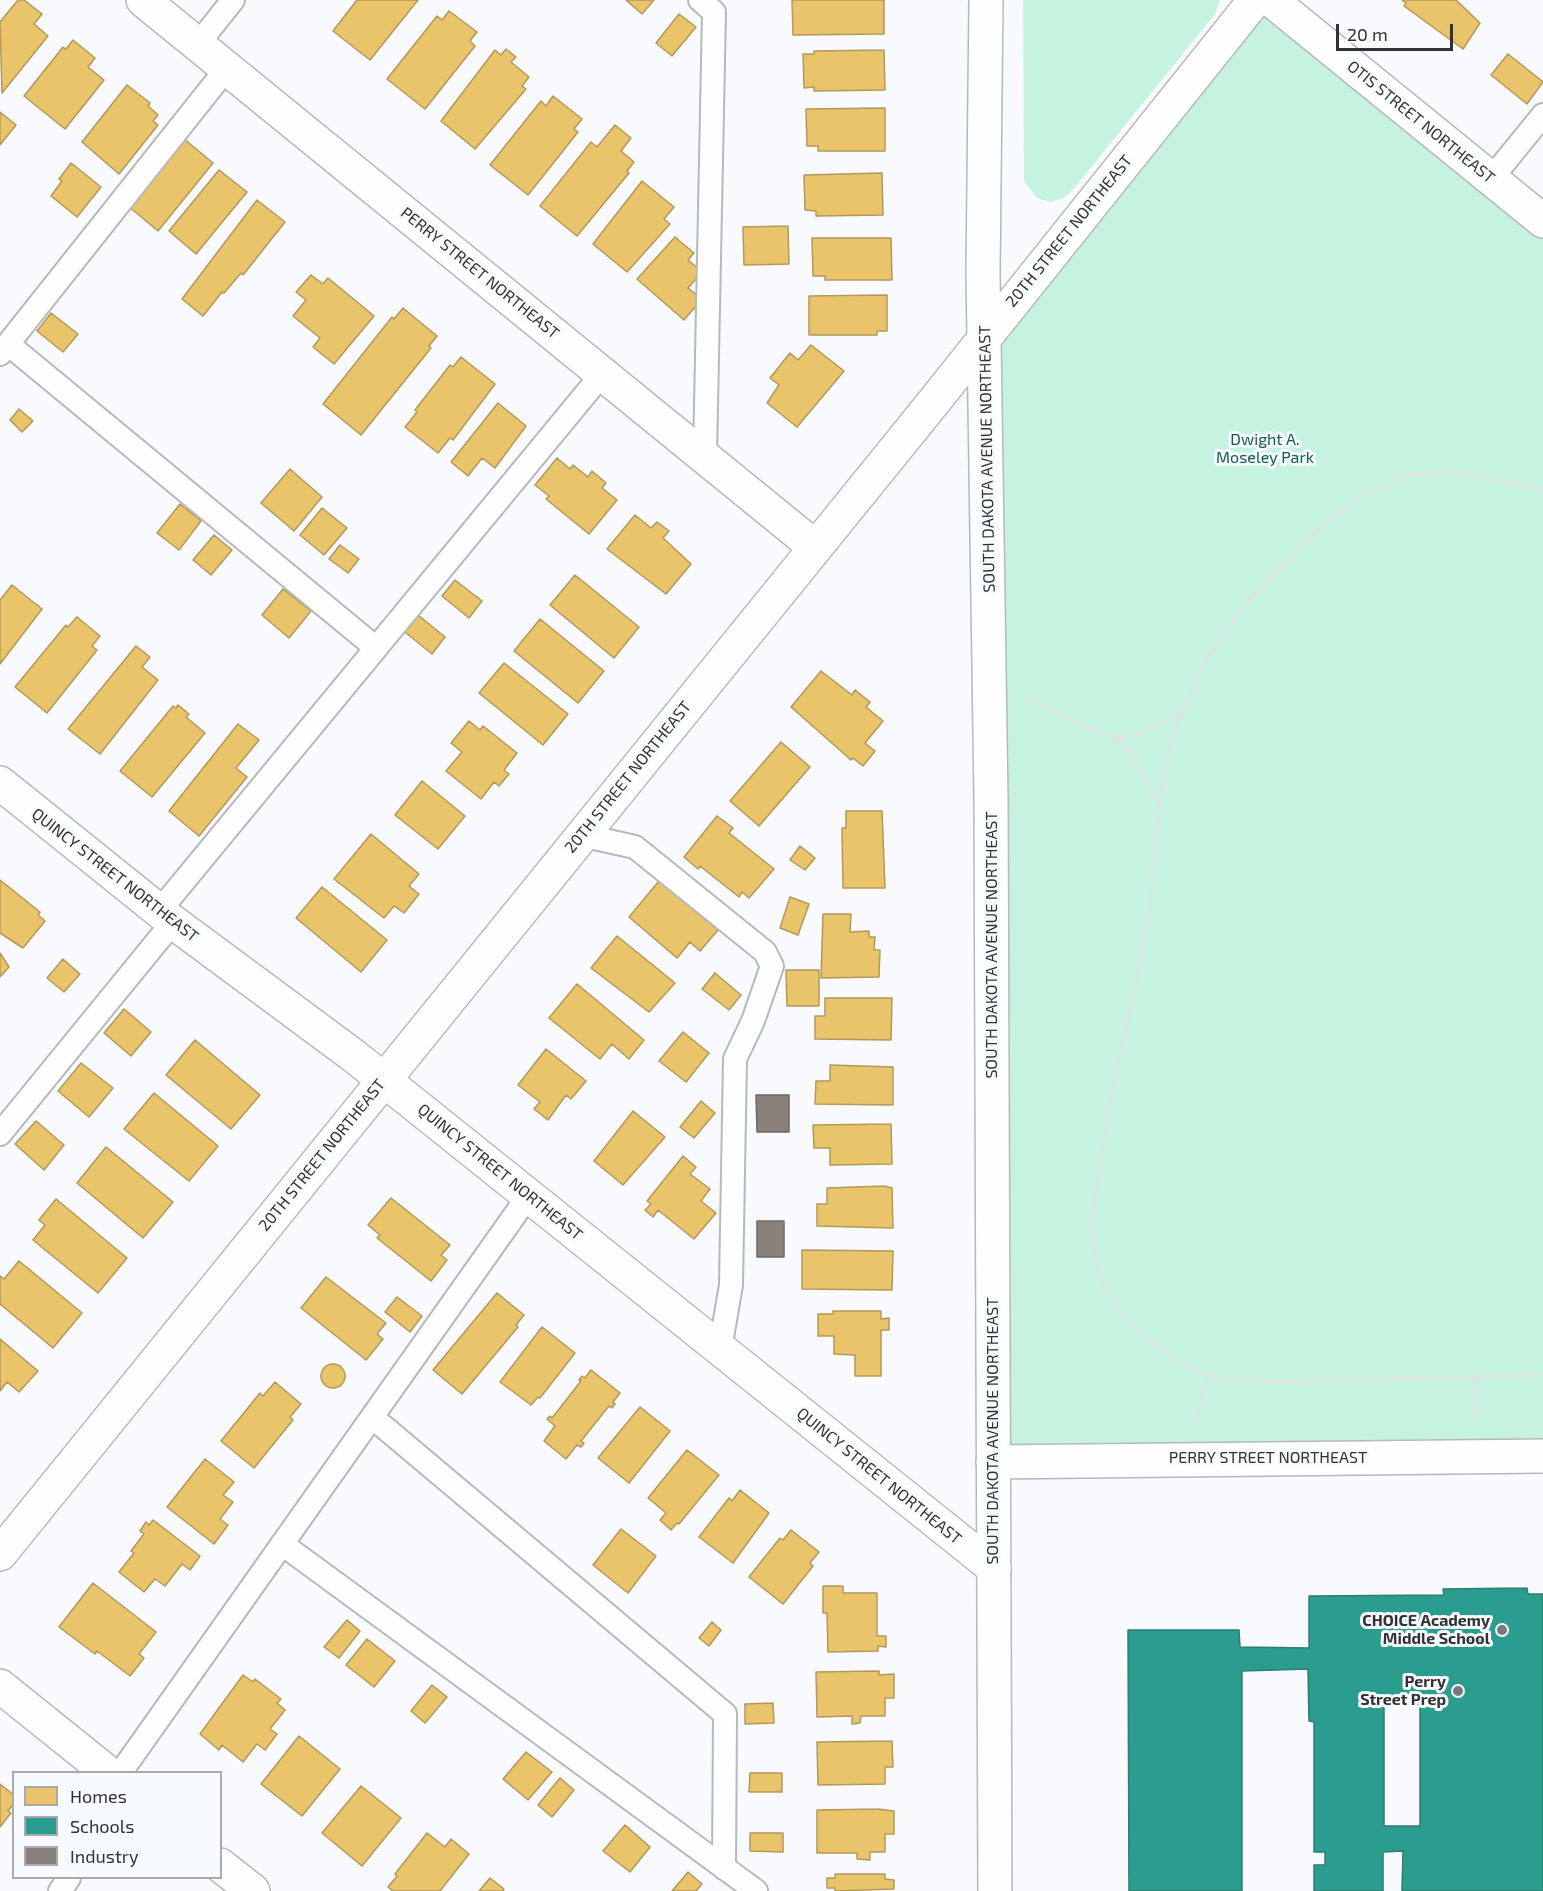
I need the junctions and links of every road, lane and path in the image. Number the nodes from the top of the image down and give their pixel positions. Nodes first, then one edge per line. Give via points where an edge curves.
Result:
1 (143, 0) edge
2 (233, 0) edge
3 (700, 0) edge
4 (986, 0) edge
5 (1255, 0) edge
6 (1271, 0) edge
7 (198, 44) junction
8 (227, 68) junction
9 (1543, 115) edge
10 (1491, 179) junction
11 (1543, 221) edge
12 (986, 334) junction
13 (4, 349) edge
14 (603, 374) junction
15 (705, 455) junction
16 (1543, 489) edge
17 (815, 547) junction
18 (376, 648) junction
19 (990, 681) junction
20 (1183, 711) junction
21 (1118, 738) junction
22 (0, 783) edge
23 (1160, 807) junction
24 (581, 835) junction
25 (166, 916) junction
26 (383, 1079) junction
27 (0, 1134) edge
28 (529, 1195) junction
29 (720, 1349) junction
30 (1208, 1373) junction
31 (1543, 1375) edge
32 (1474, 1376) junction
33 (372, 1417) junction
34 (1543, 1455) edge
35 (1477, 1456) junction
36 (1187, 1458) junction
37 (993, 1462) junction
38 (282, 1544) junction
39 (0, 1554) edge
40 (994, 1568) junction
41 (0, 1686) edge
42 (105, 1771) edge
43 (122, 1771) edge
44 (222, 1867) edge
45 (724, 1868) junction
46 (253, 1891) edge
47 (756, 1891) edge
48 (995, 1891) edge

1 - 7 street, PERRY STREET NORTHEAST
2 - 7 lane
3 - 15 lane via 714,12
4 - 12 street, SOUTH DAKOTA AVENUE NORTHEAST
5 - 12 street, 20TH STREET NORTHEAST
6 - 10 street, OTIS STREET NORTHEAST
7 - 8 street, PERRY STREET NORTHEAST
8 - 13 lane
8 - 14 street, PERRY STREET NORTHEAST
9 - 10 lane
10 - 11 street, OTIS STREET NORTHEAST
12 - 17 street, 20TH STREET NORTHEAST
12 - 19 street, SOUTH DAKOTA AVENUE NORTHEAST
13 - 18 lane
14 - 15 street, PERRY STREET NORTHEAST
14 - 18 lane
15 - 17 street, PERRY STREET NORTHEAST
16 - 20 path via 1455,473 1407,475 1358,498 1311,535 1244,606 1202,667
17 - 24 street, 20TH STREET NORTHEAST
18 - 25 lane
19 - 21 path
19 - 37 street, SOUTH DAKOTA AVENUE NORTHEAST
20 - 21 path via 1141,733
20 - 23 path via 1173,733
21 - 23 path
22 - 25 street, QUINCY STREET NORTHEAST
23 - 30 path via 1150,905 1098,1172 1092,1215 1094,1254 1105,1292 1127,1322 1187,1368
24 - 26 street, 20TH STREET NORTHEAST
24 - 29 lane via 635,847 765,952 772,966 735,1059 731,1285
25 - 26 street, QUINCY STREET NORTHEAST
25 - 27 lane
26 - 28 street, QUINCY STREET NORTHEAST
26 - 39 street, 20TH STREET NORTHEAST
28 - 29 street, QUINCY STREET NORTHEAST
28 - 33 lane
29 - 40 street, QUINCY STREET NORTHEAST
30 - 32 path via 1274,1382
30 - 36 path
31 - 32 path
32 - 35 path
33 - 38 lane
33 - 45 lane via 725,1714
34 - 35 street, PERRY STREET NORTHEAST
35 - 36 street, PERRY STREET NORTHEAST
36 - 37 street, PERRY STREET NORTHEAST
37 - 40 street, SOUTH DAKOTA AVENUE NORTHEAST
38 - 43 lane
38 - 45 lane
40 - 48 street, SOUTH DAKOTA AVENUE NORTHEAST
41 - 42 street
44 - 46 street
45 - 47 lane

